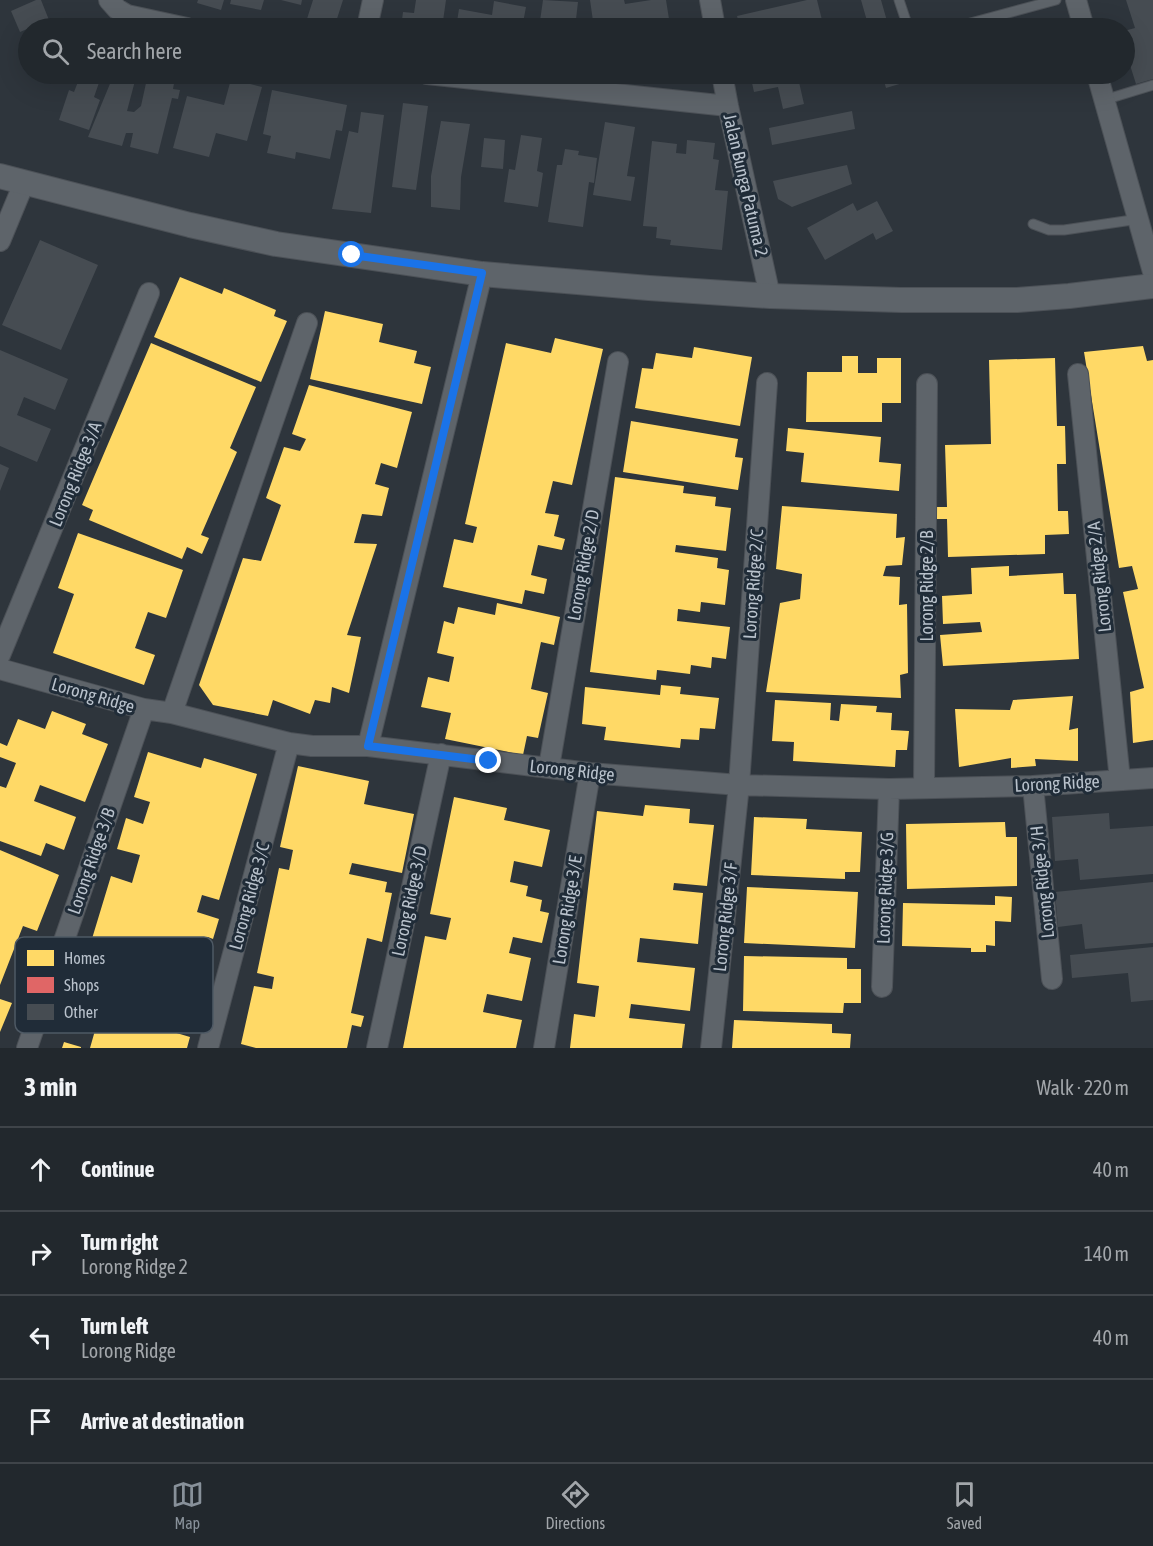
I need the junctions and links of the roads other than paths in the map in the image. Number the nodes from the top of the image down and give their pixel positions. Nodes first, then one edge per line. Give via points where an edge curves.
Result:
1 (109, 0) edge
2 (373, 0) edge
3 (710, 0) edge
4 (899, 0) edge
5 (1056, 0) edge
6 (1076, 0) edge
7 (141, 18) edge
8 (369, 18) edge
9 (713, 18) edge
10 (905, 18) edge
11 (989, 18) edge
12 (1081, 18) edge
13 (521, 84) edge
14 (724, 84) edge
15 (1100, 84) edge
16 (1153, 85) edge
17 (1104, 100) junction
18 (728, 106) junction
19 (0, 176) edge
20 (24, 183) junction
21 (1146, 217) edge
22 (1033, 224) dead end
23 (0, 241) edge
24 (1153, 272) edge
25 (482, 273) junction
26 (1153, 286) edge
27 (149, 293) dead end
28 (770, 296) junction
29 (307, 323) dead end
30 (618, 362) dead end
31 (1078, 374) dead end
32 (767, 383) dead end
33 (927, 384) dead end
34 (0, 654) edge
35 (0, 669) edge
36 (144, 709) junction
37 (172, 713) junction
38 (289, 743) junction
39 (368, 746) junction
40 (441, 754) junction
41 (549, 767) junction
42 (590, 772) junction
43 (1153, 778) edge
44 (1120, 780) junction
45 (739, 785) junction
46 (1033, 786) junction
47 (924, 787) junction
48 (889, 789) junction
49 (65, 937) edge
50 (1052, 979) dead end
51 (882, 987) dead end
52 (213, 1029) edge
53 (32, 1033) edge
54 (212, 1033) edge
55 (27, 1048) edge
56 (208, 1048) edge
57 (377, 1048) edge
58 (544, 1048) edge
59 (711, 1048) edge

1 - 7 street via 127,15
2 - 8 street
3 - 9 street
4 - 10 lane
5 - 11 lane
6 - 12 street
13 - 18 street
14 - 18 street, Jalan Bunga Patuma 2
15 - 17 street
16 - 17 lane
17 - 21 street
18 - 28 street, Jalan Bunga Patuma 2
19 - 20 street
20 - 23 street
20 - 25 street via 276,244
21 - 22 lane via 1064,230
21 - 24 street
25 - 28 street
25 - 39 street
26 - 28 street via 1017,300
27 - 34 street, Lorong Ridge 3/A
29 - 37 street
30 - 41 street, Lorong Ridge 2/D
31 - 44 street, Lorong Ridge 2/A
32 - 45 street, Lorong Ridge 2/C
33 - 47 street, Lorong Ridge 2/B
35 - 36 street, Lorong Ridge
36 - 37 street, Lorong Ridge
36 - 49 street, Lorong Ridge 3/B
37 - 38 street, Lorong Ridge
38 - 39 street, Lorong Ridge
38 - 52 street, Lorong Ridge 3/C
39 - 40 street, Lorong Ridge
40 - 41 street, Lorong Ridge
40 - 57 street, Lorong Ridge 3/D
41 - 42 street, Lorong Ridge
42 - 45 street, Lorong Ridge
42 - 58 street, Lorong Ridge 3/E
43 - 44 street, Lorong Ridge
44 - 46 street, Lorong Ridge
45 - 48 street, Lorong Ridge
45 - 59 street, Lorong Ridge 3/F
46 - 47 street, Lorong Ridge
46 - 50 street, Lorong Ridge 3/H
47 - 48 street, Lorong Ridge
48 - 51 street, Lorong Ridge 3/G
53 - 55 street, Lorong Ridge 3/B
54 - 56 street, Lorong Ridge 3/C

